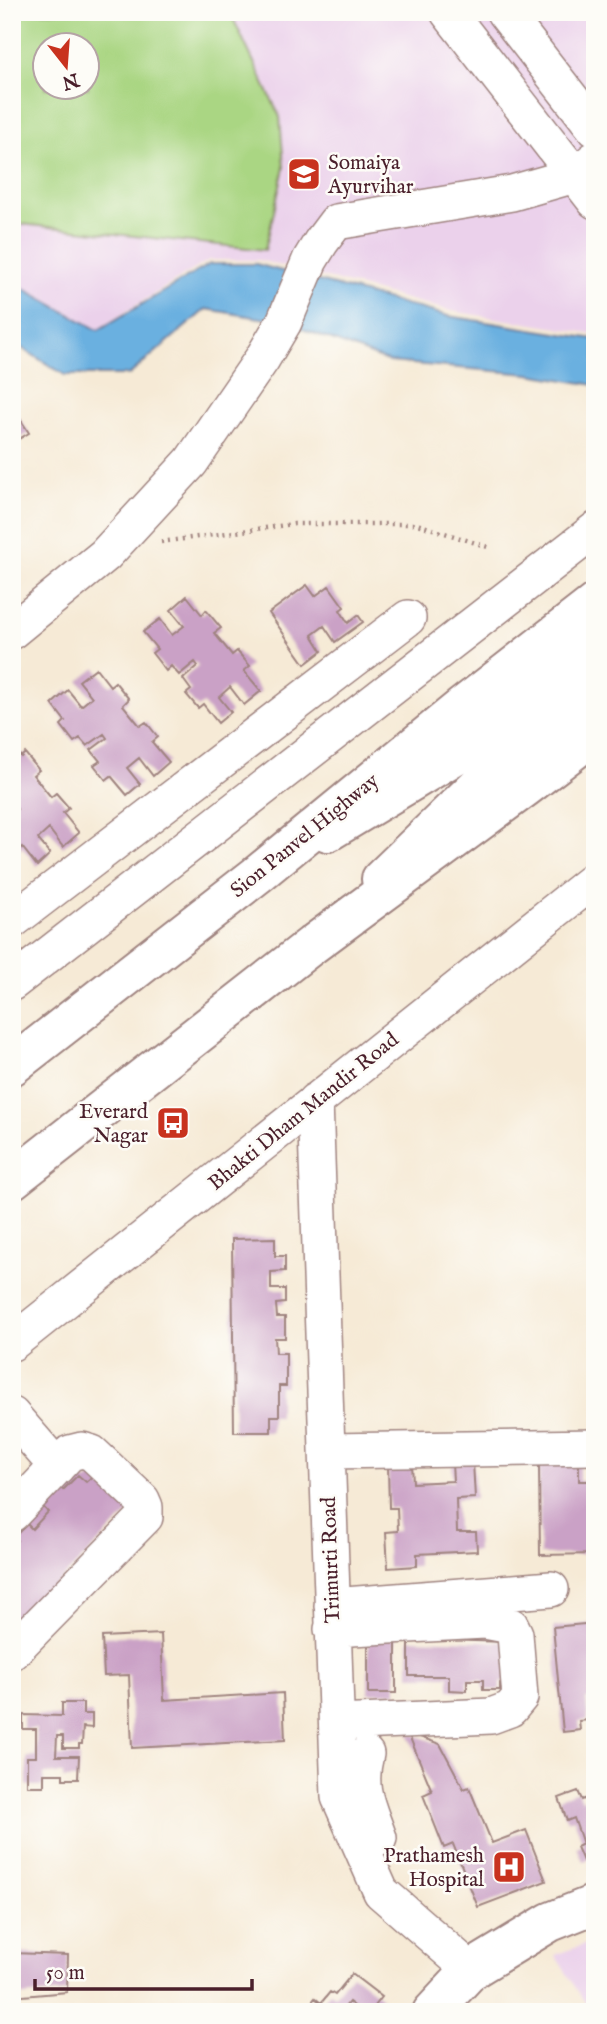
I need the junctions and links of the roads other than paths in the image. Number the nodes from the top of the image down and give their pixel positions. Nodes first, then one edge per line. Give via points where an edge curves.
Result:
1 (448, 12) edge
2 (507, 16) edge
3 (474, 46) junction
4 (595, 129) edge
5 (588, 178) edge
6 (595, 530) edge
7 (595, 603) edge
8 (408, 618) dead end
9 (12, 631) edge
10 (595, 649) edge
11 (595, 692) edge
12 (595, 734) edge
13 (257, 875) junction
14 (595, 879) edge
15 (12, 921) edge
16 (313, 945) junction
17 (12, 983) edge
18 (12, 1066) edge
19 (315, 1101) junction
20 (12, 1180) edge
21 (12, 1343) edge
22 (12, 1415) edge
23 (595, 1447) edge
24 (327, 1451) junction
25 (57, 1467) junction
26 (12, 1514) edge
27 (551, 1589) dead end
28 (332, 1617) junction
29 (12, 1652) edge
30 (337, 1723) junction
31 (366, 1754) dead end
32 (365, 1790) junction
33 (382, 1845) dead end
34 (595, 1904) edge
35 (471, 1970) junction
36 (432, 2012) edge

1 - 3 street
2 - 3 street
2 - 4 street
3 - 5 street
5 - 9 street via 336,222 304,275 284,323 191,462 104,555
6 - 17 street
7 - 13 main road, Sion Panvel Highway
8 - 15 street
10 - 13 main road via 474,744
11 - 16 main road via 496,768
12 - 16 main road
13 - 18 main road, Sion Panvel Highway
14 - 19 street, Bhakti Dham Mandir Road
16 - 20 main road
19 - 21 street, Bhakti Dham Mandir Road
19 - 24 street, Trimurti Road
22 - 25 street
23 - 24 street
24 - 28 street, Trimurti Road
25 - 26 street
25 - 29 street via 70,1453 92,1453 142,1500 145,1517
27 - 28 street
28 - 30 street, Trimurti Road
28 - 30 street via 485,1621 511,1626 520,1697 510,1709 491,1716
30 - 32 street, Trimurti Road
31 - 32 street
32 - 33 street
32 - 35 street, Trimurti Road via 382,1892
34 - 35 main road via 550,1922
35 - 36 main road

